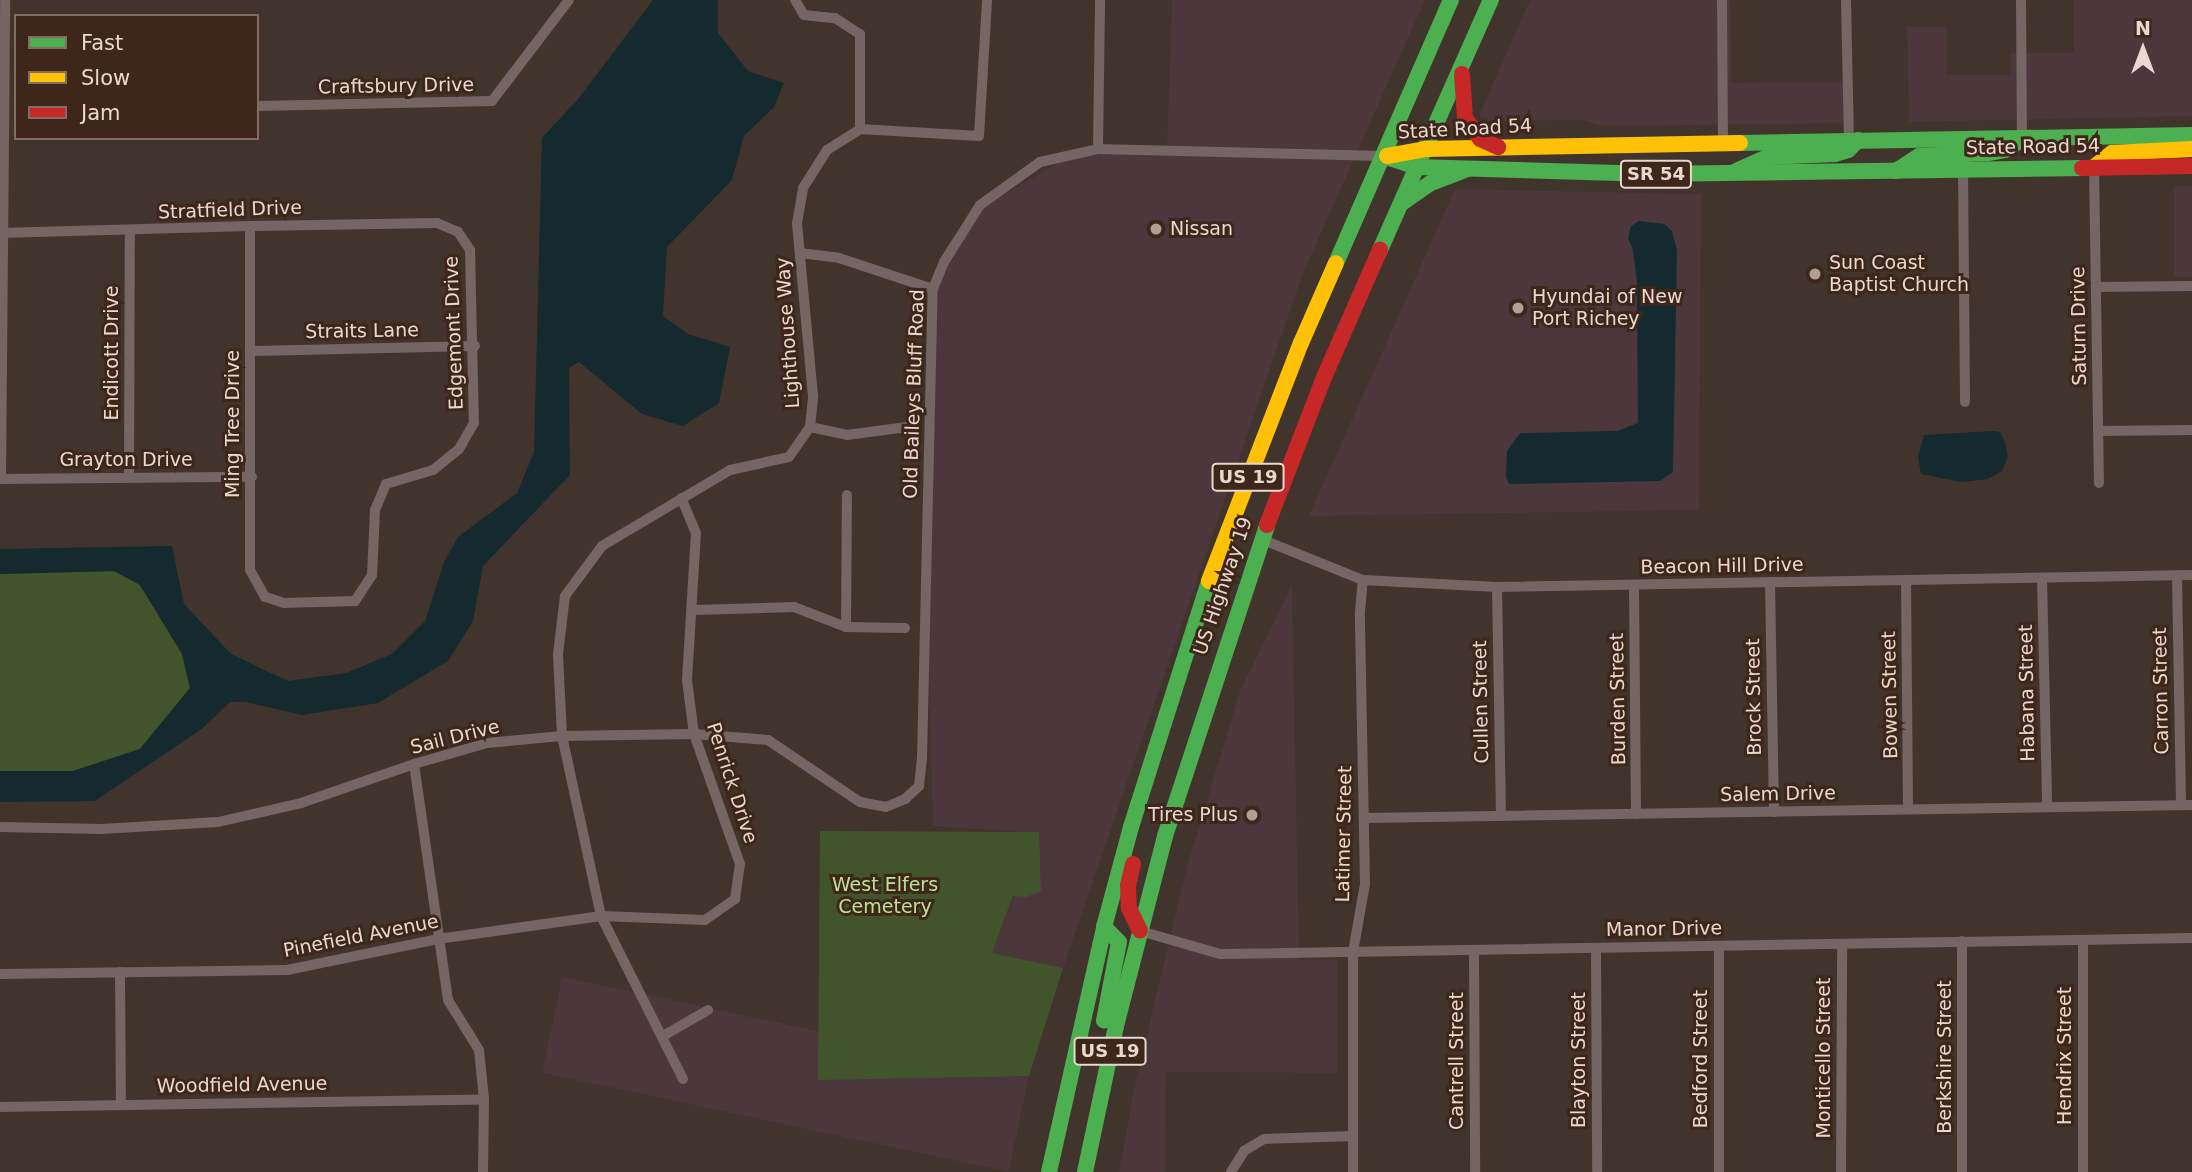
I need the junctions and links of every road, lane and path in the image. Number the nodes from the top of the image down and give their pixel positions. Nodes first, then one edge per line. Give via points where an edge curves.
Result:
1 (5, 0) edge
2 (569, 0) edge
3 (796, 0) edge
4 (986, 0) edge
5 (1100, 0) edge
6 (1451, 0) edge
7 (1491, 0) edge
8 (1722, 0) edge
9 (1846, 0) edge
10 (2021, 0) edge
11 (1462, 67) junction
12 (259, 106) edge
13 (4, 111) junction
14 (14, 111) edge
15 (860, 129) junction
16 (2192, 135) edge
17 (2022, 139) junction
18 (1854, 141) junction
19 (1723, 143) junction
20 (1498, 147) junction
21 (1098, 149) junction
22 (1424, 149) junction
23 (2192, 149) edge
24 (1383, 156) junction
25 (2192, 166) edge
26 (1417, 167) junction
27 (2094, 167) junction
28 (1467, 169) junction
29 (1963, 169) junction
30 (1896, 171) junction
31 (1733, 174) junction
32 (1399, 206) junction
33 (250, 226) junction
34 (130, 230) junction
35 (458, 232) joint
36 (2, 233) edge
37 (800, 253) junction
38 (2192, 286) edge
39 (2096, 287) junction
40 (933, 289) junction
41 (475, 346) junction
42 (251, 351) junction
43 (1, 355) edge
44 (1965, 402) dead end
45 (810, 427) junction
46 (906, 427) dead end
47 (2192, 430) edge
48 (2098, 431) junction
49 (129, 476) junction
50 (252, 477) junction
51 (0, 479) edge
52 (2099, 483) dead end
53 (847, 495) dead end
54 (681, 498) junction
55 (1261, 539) junction
56 (2176, 575) junction
57 (2192, 575) edge
58 (2042, 578) junction
59 (1363, 580) junction
60 (1906, 580) junction
61 (1770, 582) junction
62 (1634, 585) junction
63 (1497, 587) junction
64 (284, 604) joint
65 (693, 610) junction
66 (846, 627) junction
67 (905, 628) dead end
68 (694, 734) junction
69 (562, 736) junction
70 (1154, 749) junction
71 (414, 764) junction
72 (905, 799) joint
73 (2187, 805) edge
74 (2047, 807) junction
75 (1909, 809) junction
76 (1774, 812) junction
77 (1636, 814) junction
78 (1501, 816) junction
79 (1365, 818) junction
80 (0, 827) edge
81 (601, 916) junction
82 (1104, 927) junction
83 (1140, 931) junction
84 (2192, 938) edge
85 (438, 939) junction
86 (2083, 940) junction
87 (1962, 942) junction
88 (1842, 944) junction
89 (1719, 946) junction
90 (1596, 947) junction
91 (1474, 950) junction
92 (1353, 952) junction
93 (120, 972) junction
94 (0, 974) edge
95 (708, 1010) dead end
96 (663, 1036) junction
97 (683, 1079) dead end
98 (484, 1098) junction
99 (121, 1104) junction
100 (0, 1107) edge
101 (1353, 1136) junction
102 (1091, 1138) junction
103 (483, 1172) edge
104 (1049, 1172) edge
105 (1085, 1172) edge
106 (1231, 1172) edge
107 (1353, 1172) edge
108 (1475, 1172) edge
109 (1597, 1172) edge
110 (1719, 1172) edge
111 (1841, 1172) edge
112 (1962, 1172) edge
113 (2083, 1172) edge

1 - 13 street
2 - 12 street, Craftsbury Drive via 492,101
3 - 15 street via 804,15 835,18 860,34
4 - 15 street via 979,136
5 - 21 street
6 - 24 main road, US Highway 19 / US 19
7 - 11 main road, US Highway 19 / US 19
8 - 19 street
9 - 18 street
10 - 17 street
11 - 20 main road via 1465,118 1480,139
11 - 22 main road, US Highway 19 / US 19
13 - 14 street
13 - 36 street
15 - 37 street, Lighthouse Way via 827,150 803,188 797,223
16 - 17 main road, State Road 54 / SR 54
17 - 18 main road, State Road 54 / SR 54
17 - 30 main road via 1996,151 1919,156
18 - 19 main road, State Road 54 / SR 54
18 - 31 main road via 1848,150 1835,154 1767,157
19 - 20 main road, State Road 54 / SR 54
20 - 22 main road, State Road 54 / SR 54
21 - 24 street, Old Baileys Bluff Road
21 - 40 street, Old Baileys Bluff Road via 1040,162 981,205 944,262
22 - 24 main road, State Road 54 / SR 54
22 - 26 main road, US Highway 19 / US 19
23 - 27 main road via 2112,153
24 - 26 main road, State Road 54 / SR 54
24 - 70 main road, US Highway 19 / US 19 via 1301,343 1231,521
25 - 27 main road, State Road 54 / SR 54
26 - 28 main road, State Road 54 / SR 54
26 - 32 main road, US Highway 19 / US 19
27 - 29 main road, State Road 54 / SR 54
27 - 39 street, Saturn Drive
28 - 31 main road, State Road 54 / SR 54
28 - 32 main road via 1431,183
29 - 30 main road, State Road 54 / SR 54
29 - 44 street
30 - 31 main road, State Road 54 / SR 54
32 - 55 main road, US Highway 19 / US 19 via 1294,449
33 - 34 street, Stratfield Drive
33 - 35 street, Stratfield Drive via 437,223
33 - 42 street, Ming Tree Drive
34 - 36 street, Stratfield Drive
34 - 49 street, Endicott Drive
35 - 41 street, Edgemont Drive via 470,250
36 - 43 street
37 - 40 street via 839,258
37 - 45 street, Lighthouse Way via 813,396
38 - 39 street
39 - 48 street, Saturn Drive
40 - 72 street, Old Baileys Bluff Road via 922,759 919,786
41 - 42 street, Straits Lane
41 - 64 street, Edgemont Drive via 474,423 459,449 433,470 386,484 375,510 372,575 355,601
42 - 50 street, Ming Tree Drive
43 - 51 street
45 - 46 street via 847,435
45 - 54 street, Lighthouse Way via 789,457 730,470
47 - 48 street
48 - 52 street, Saturn Drive
49 - 50 street, Grayton Drive
49 - 51 street, Grayton Drive
50 - 64 street, Ming Tree Drive via 250,570 265,597
53 - 66 street
54 - 65 street, Penrick Drive via 696,533
54 - 69 street, Lighthouse Way via 602,546 565,596 558,654
55 - 59 street, Beacon Hill Drive
55 - 83 main road, US Highway 19 / US 19 via 1196,734
56 - 57 street, Beacon Hill Drive
56 - 58 street, Beacon Hill Drive
56 - 73 street, Carron Street
58 - 60 street, Beacon Hill Drive
58 - 74 street, Habana Street
59 - 63 street, Beacon Hill Drive
59 - 79 street, Latimer Street
60 - 61 street, Beacon Hill Drive
60 - 75 street, Bowen Street
61 - 62 street, Beacon Hill Drive
61 - 76 street, Brock Street
62 - 63 street, Beacon Hill Drive
62 - 77 street, Burden Street
63 - 78 street, Cullen Street
65 - 66 street via 794,607
65 - 68 street, Penrick Drive via 687,680
66 - 67 street
68 - 69 street, Sail Drive
68 - 72 street, Sail Drive via 768,740 860,802 886,807
68 - 81 street, Penrick Drive via 740,864 735,899 705,920
69 - 71 street, Sail Drive via 487,743
69 - 81 street, Lighthouse Way
70 - 82 main road, US Highway 19 / US 19
70 - 83 main road via 1149,802 1128,885 1129,908
71 - 80 street, Sail Drive via 301,803 218,822 102,829
71 - 85 street
73 - 74 street, Salem Drive
74 - 75 street, Salem Drive
75 - 76 street, Salem Drive
76 - 77 street, Salem Drive
77 - 78 street, Salem Drive
78 - 79 street, Salem Drive
79 - 92 street, Latimer Street via 1364,884
81 - 85 street, Pinefield Avenue
81 - 96 street, Lighthouse Way
82 - 102 main road via 1119,942 1084,1119
82 - 104 main road, US Highway 19 / US 19
83 - 92 street, Manor Drive via 1220,954
83 - 102 main road, US Highway 19 / US 19
84 - 86 street, Manor Drive
85 - 93 street, Pinefield Avenue via 287,970
85 - 98 street via 448,1000 479,1050
86 - 87 street, Manor Drive
86 - 113 street, Hendrix Street
87 - 88 street, Manor Drive
87 - 112 street, Berkshire Street
88 - 89 street, Manor Drive
88 - 111 street, Monticello Street
89 - 90 street, Manor Drive
89 - 110 street, Bedford Street
90 - 91 street, Manor Drive
90 - 109 street, Blayton Street
91 - 92 street, Manor Drive
91 - 108 street, Cantrell Street
92 - 101 street, Latimer Street
93 - 94 street, Pinefield Avenue
93 - 99 street
95 - 96 street
96 - 97 street, Lighthouse Way
98 - 99 street, Woodfield Avenue
98 - 103 street
99 - 100 street, Woodfield Avenue
101 - 106 street via 1264,1139 1244,1151
101 - 107 street, Latimer Street
102 - 105 main road, US Highway 19 / US 19

